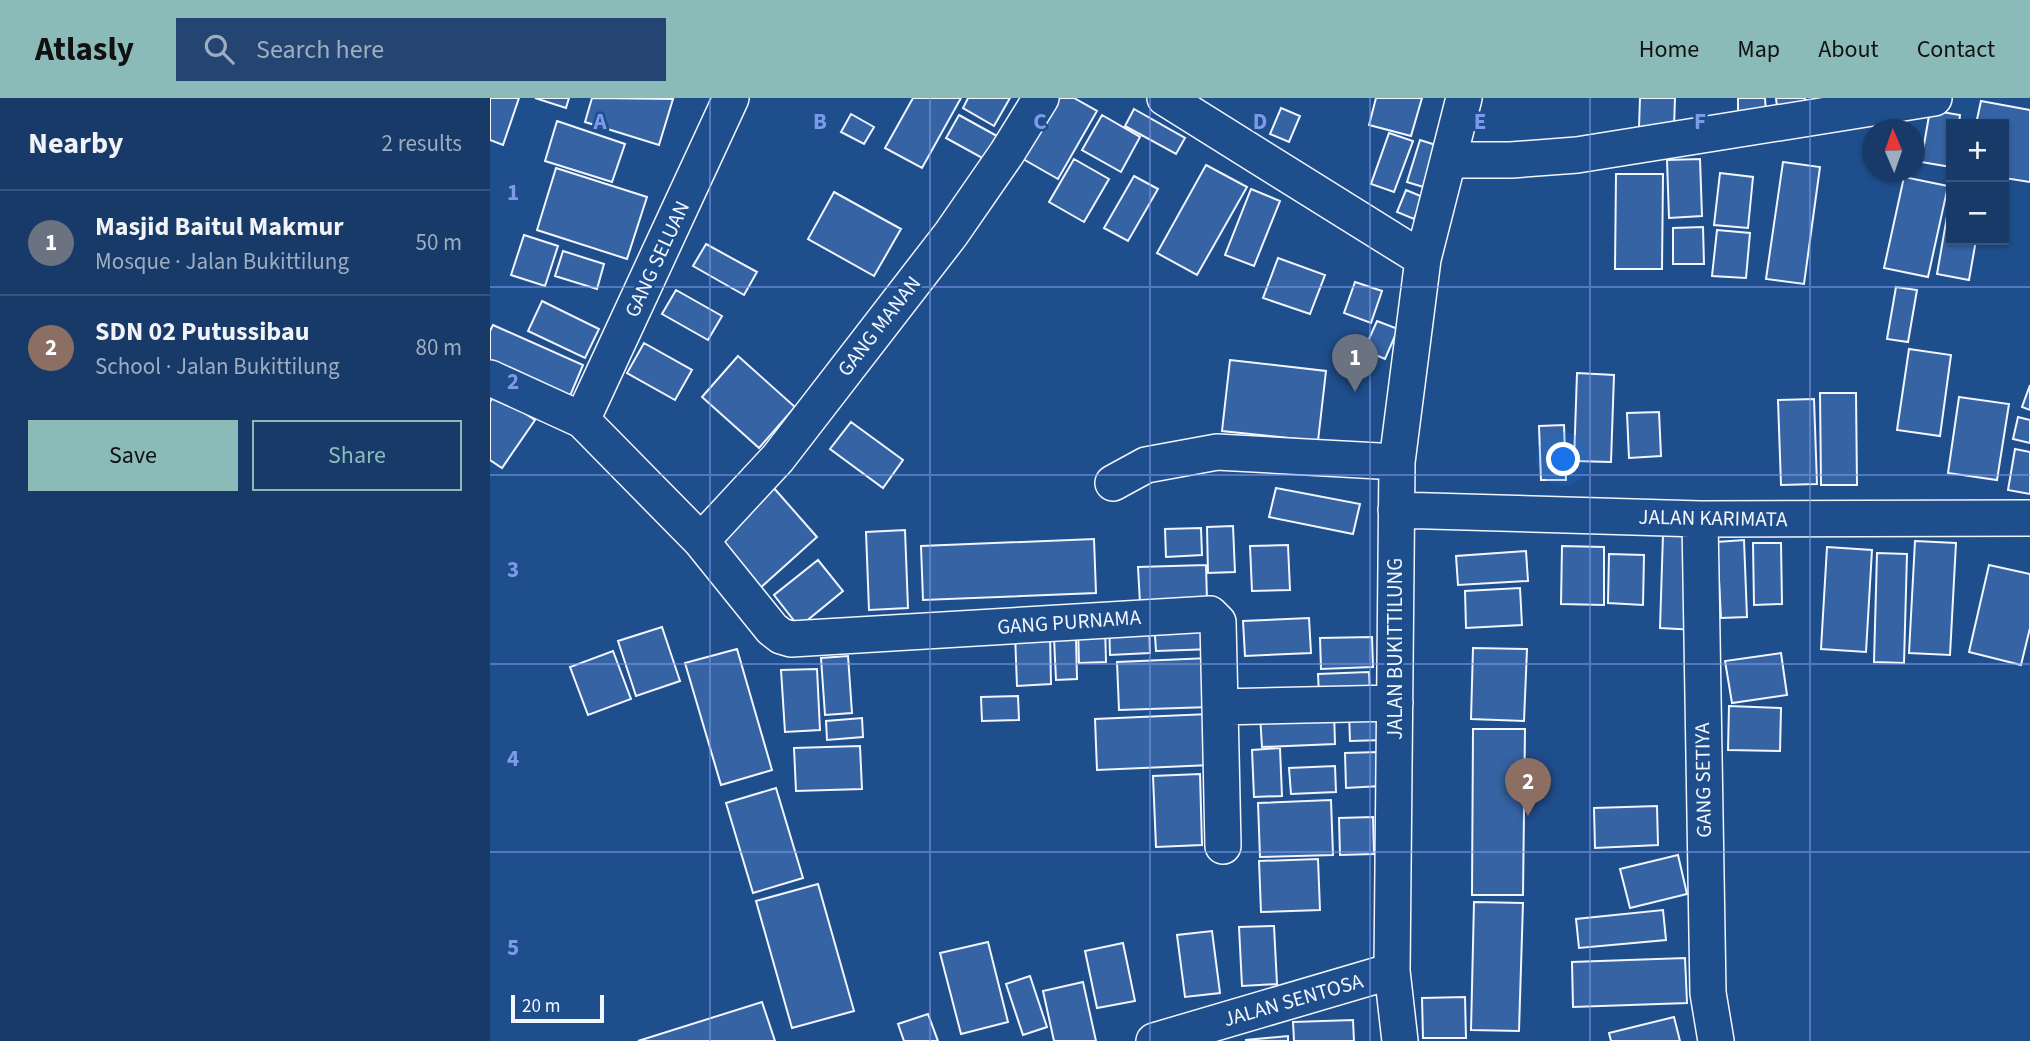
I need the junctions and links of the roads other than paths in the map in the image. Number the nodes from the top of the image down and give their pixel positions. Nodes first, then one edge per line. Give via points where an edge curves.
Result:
1 (732, 98) edge
2 (1041, 98) edge
3 (1165, 98) edge
4 (1464, 98) edge
5 (1934, 98) edge
6 (1448, 160) junction
7 (1423, 259) junction
8 (490, 377) edge
9 (582, 420) junction
10 (1396, 462) junction
11 (1113, 483) dead end
12 (1396, 510) junction
13 (1700, 519) junction
14 (2030, 519) edge
15 (701, 541) junction
16 (1395, 703) junction
17 (1220, 708) junction
18 (1223, 846) dead end
19 (1392, 971) junction
20 (1154, 1041) edge
21 (1400, 1041) edge
22 (1716, 1041) edge

1 - 9 street, GANG SELUAN
2 - 15 street, GANG MANAN via 951,234 778,458
3 - 7 street
4 - 6 street, JALAN BUKITTILUNG
5 - 6 street via 1577,155
6 - 7 street, JALAN BUKITTILUNG
7 - 10 street, JALAN BUKITTILUNG
8 - 9 street
9 - 15 street, GANG PURNAMA
10 - 11 street via 1217,452 1146,465
10 - 12 street, JALAN BUKITTILUNG
12 - 13 street, JALAN KARIMATA
12 - 16 street, JALAN BUKITTILUNG
13 - 14 street, JALAN KARIMATA
13 - 22 street, GANG SETIYA via 1708,993
15 - 17 street, GANG PURNAMA via 772,629 791,639 1210,614 1218,622
16 - 17 street
16 - 19 street, JALAN BUKITTILUNG
17 - 18 street, GANG PURNAMA
19 - 20 street, JALAN SENTOSA
19 - 21 street, JALAN BUKITTILUNG

